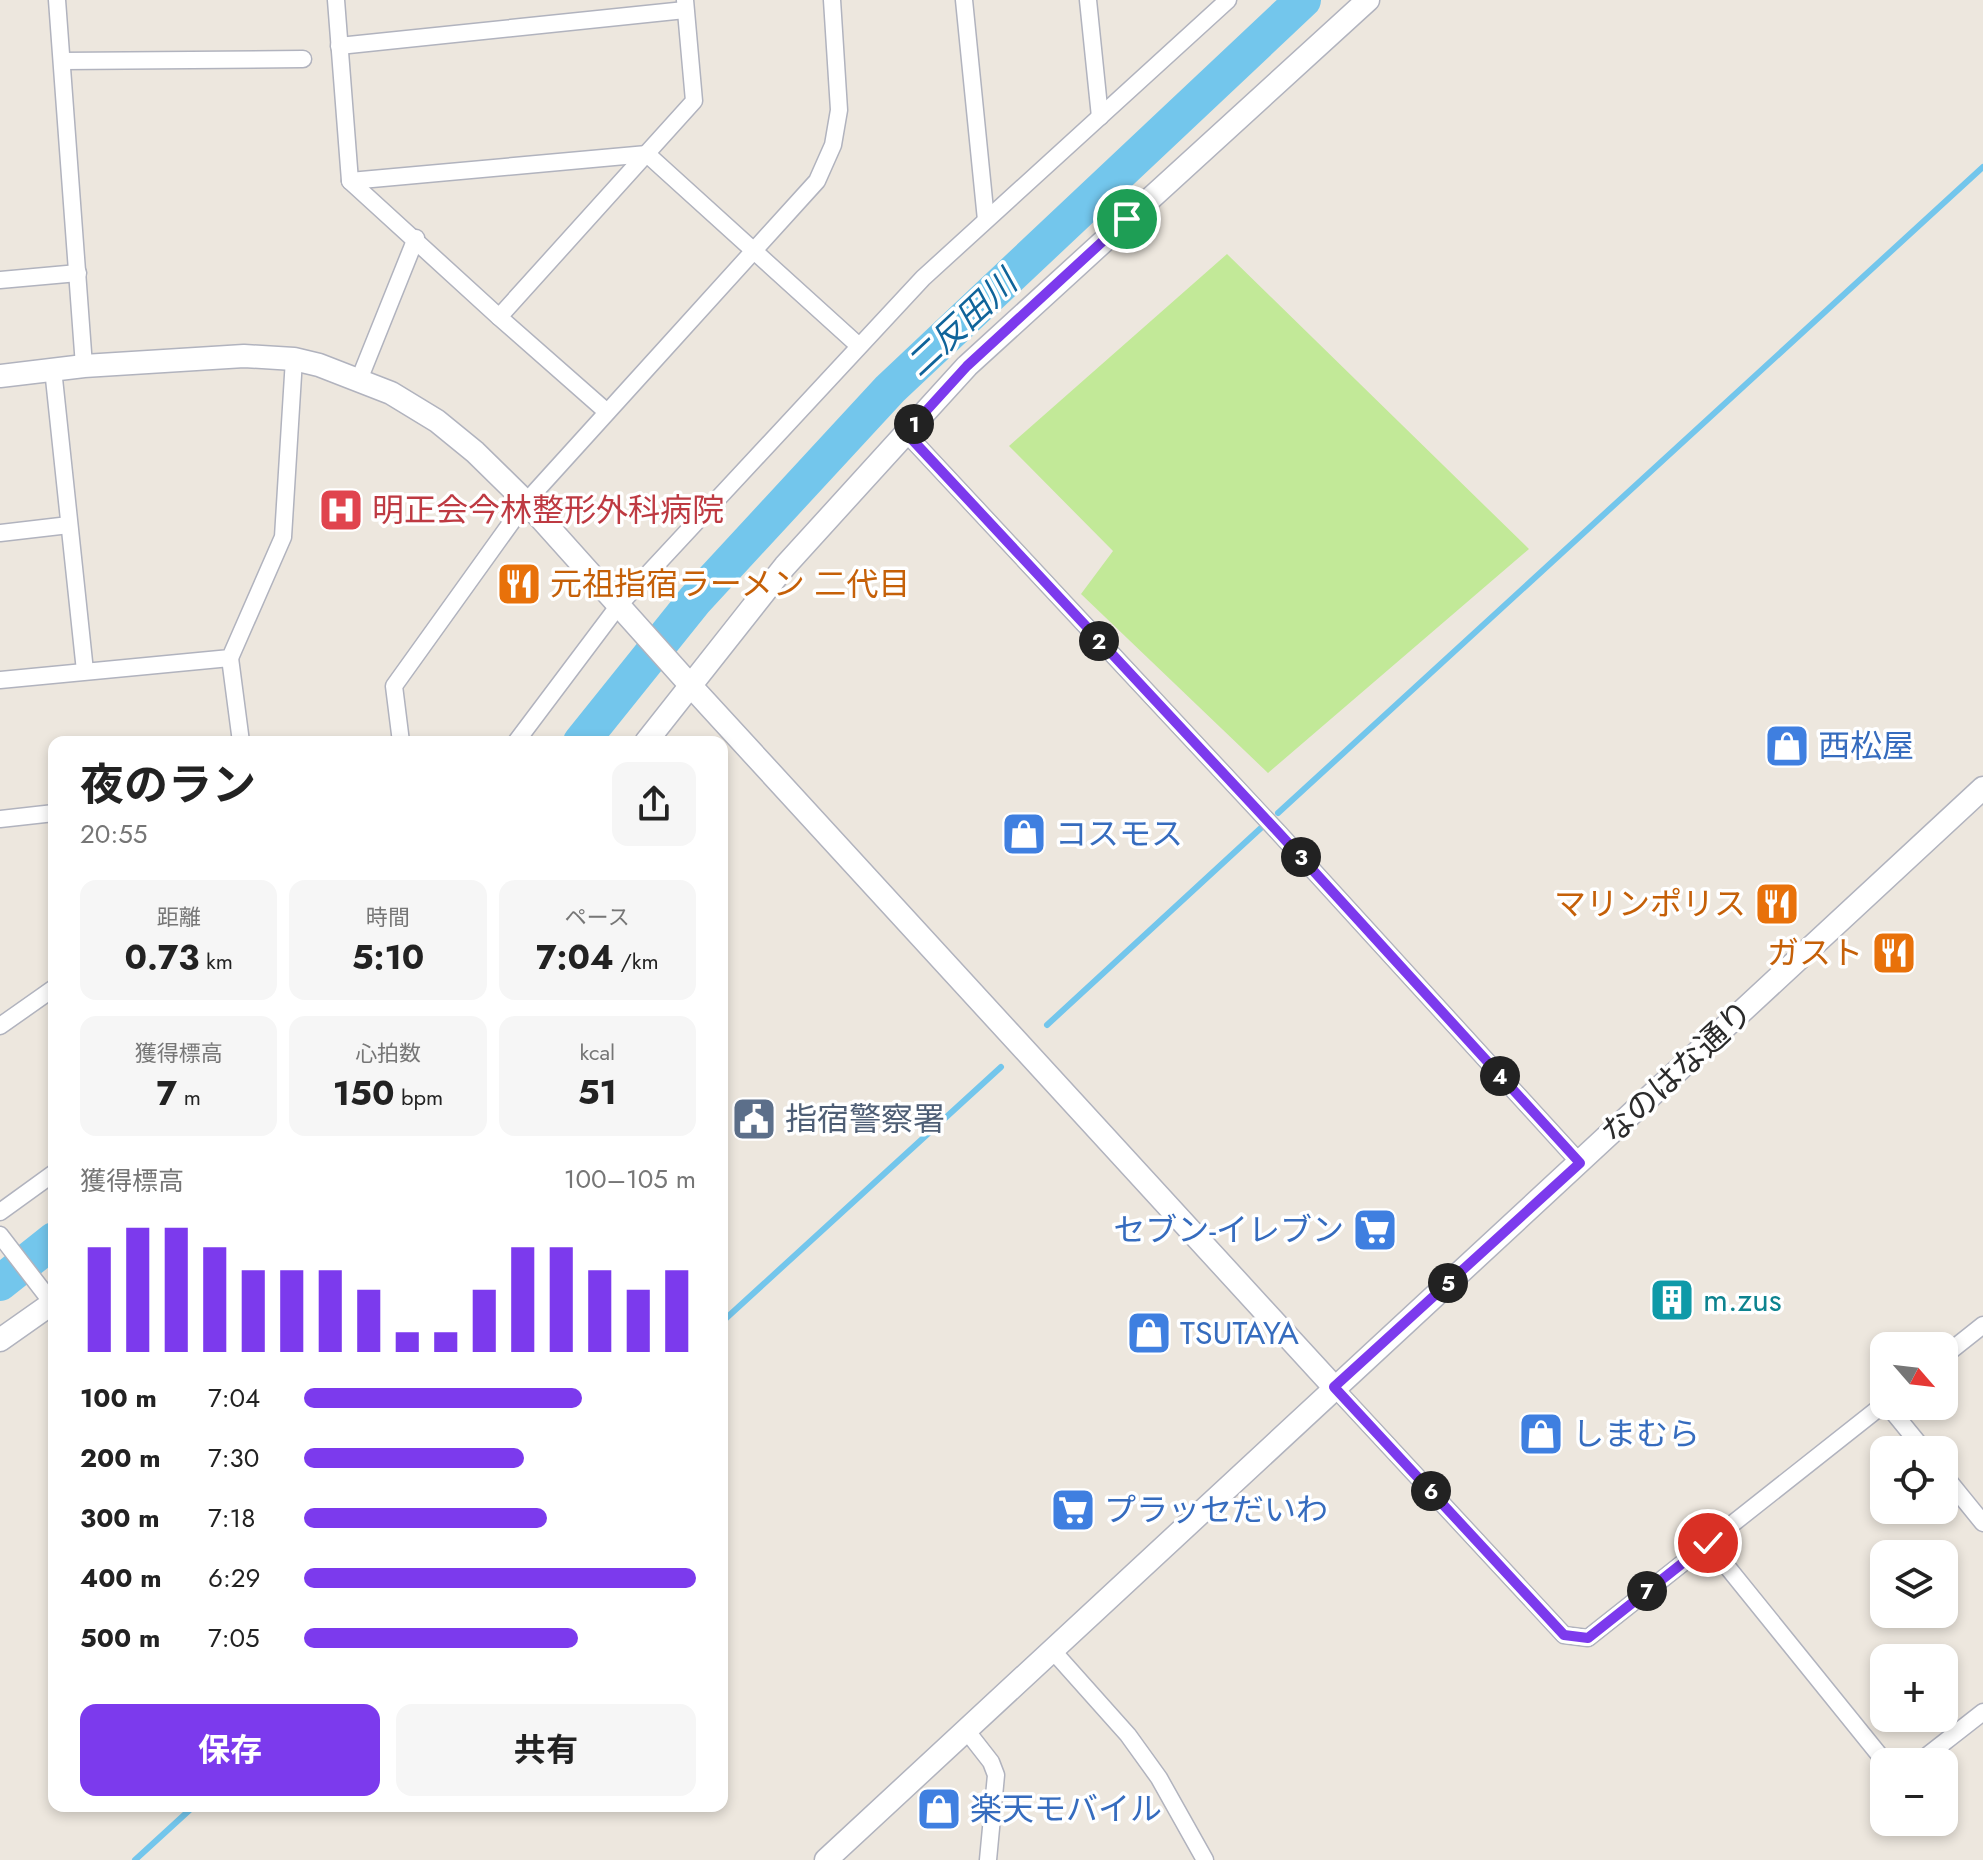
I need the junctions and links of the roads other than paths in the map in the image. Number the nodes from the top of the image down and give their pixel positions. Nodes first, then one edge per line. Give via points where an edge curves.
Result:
1 (57, 0) edge
2 (336, 0) edge
3 (832, 0) edge
4 (964, 0) edge
5 (1088, 0) edge
6 (1228, 0) edge
7 (1368, 0) edge
8 (685, 5) edge
9 (339, 46) junction
10 (303, 59) dead end
11 (62, 61) junction
12 (1100, 117) junction
13 (647, 154) junction
14 (350, 181) junction
15 (986, 220) junction
16 (416, 238) junction
17 (754, 251) junction
18 (78, 273) junction
19 (0, 280) edge
20 (499, 317) junction
21 (859, 346) junction
22 (294, 359) junction
23 (84, 366) junction
24 (53, 369) junction
25 (0, 376) edge
26 (359, 380) junction
27 (607, 412) junction
28 (906, 433) junction
29 (526, 502) junction
30 (69, 525) junction
31 (0, 533) edge
32 (625, 612) junction
33 (230, 658) junction
34 (85, 671) junction
35 (0, 680) edge
36 (691, 686) junction
37 (240, 736) edge
38 (400, 736) edge
39 (521, 736) edge
40 (651, 736) edge
41 (1983, 788) edge
42 (48, 814) edge
43 (0, 819) edge
44 (48, 992) edge
45 (0, 1026) edge
46 (1580, 1163) junction
47 (48, 1177) edge
48 (0, 1212) edge
49 (0, 1235) edge
50 (48, 1297) edge
51 (48, 1306) edge
52 (1983, 1325) edge
53 (0, 1340) edge
54 (1958, 1345) edge
55 (1334, 1387) junction
56 (1870, 1417) edge
57 (1899, 1420) edge
58 (1912, 1436) edge
59 (1958, 1492) edge
60 (1983, 1523) edge
61 (1708, 1543) junction
62 (1053, 1651) junction
63 (1983, 1712) edge
64 (966, 1730) junction
65 (1874, 1748) edge
66 (1937, 1748) edge
67 (826, 1860) edge
68 (988, 1860) edge
69 (1205, 1860) edge

1 - 11 street
2 - 9 street
3 - 17 street via 839,110 833,145 817,181
4 - 15 street
5 - 12 street
6 - 12 street
7 - 28 street via 967,366
8 - 9 street
8 - 13 street via 694,101
9 - 14 street
10 - 11 street
11 - 18 street
12 - 15 street
13 - 14 street
13 - 17 street
13 - 20 street
14 - 16 street
15 - 21 street
16 - 20 street
16 - 26 street
17 - 21 street
17 - 27 street
18 - 19 street
18 - 23 street
20 - 27 street
21 - 32 street
22 - 23 street via 244,356
22 - 26 street
22 - 33 street via 283,537
23 - 24 street
24 - 25 street
24 - 30 street
26 - 29 street via 437,421
27 - 29 street
28 - 36 street via 785,566
28 - 46 street
29 - 32 street
29 - 38 street via 394,686
30 - 31 street
30 - 34 street
32 - 36 street
32 - 39 street
33 - 34 street
33 - 37 street
34 - 35 street
36 - 40 street
36 - 55 street
41 - 46 street, なのはな通り
42 - 43 street
44 - 45 street
46 - 55 street, なのはな通り
47 - 48 street
49 - 50 street
51 - 53 street
52 - 54 street
55 - 61 street via 1564,1635 1588,1638
55 - 62 street, なのはな通り
56 - 61 street
57 - 58 street
59 - 60 street
61 - 65 street
62 - 64 street, なのはな通り
62 - 69 street via 1128,1735
63 - 66 street
64 - 67 street, なのはな通り
64 - 68 street via 996,1775

